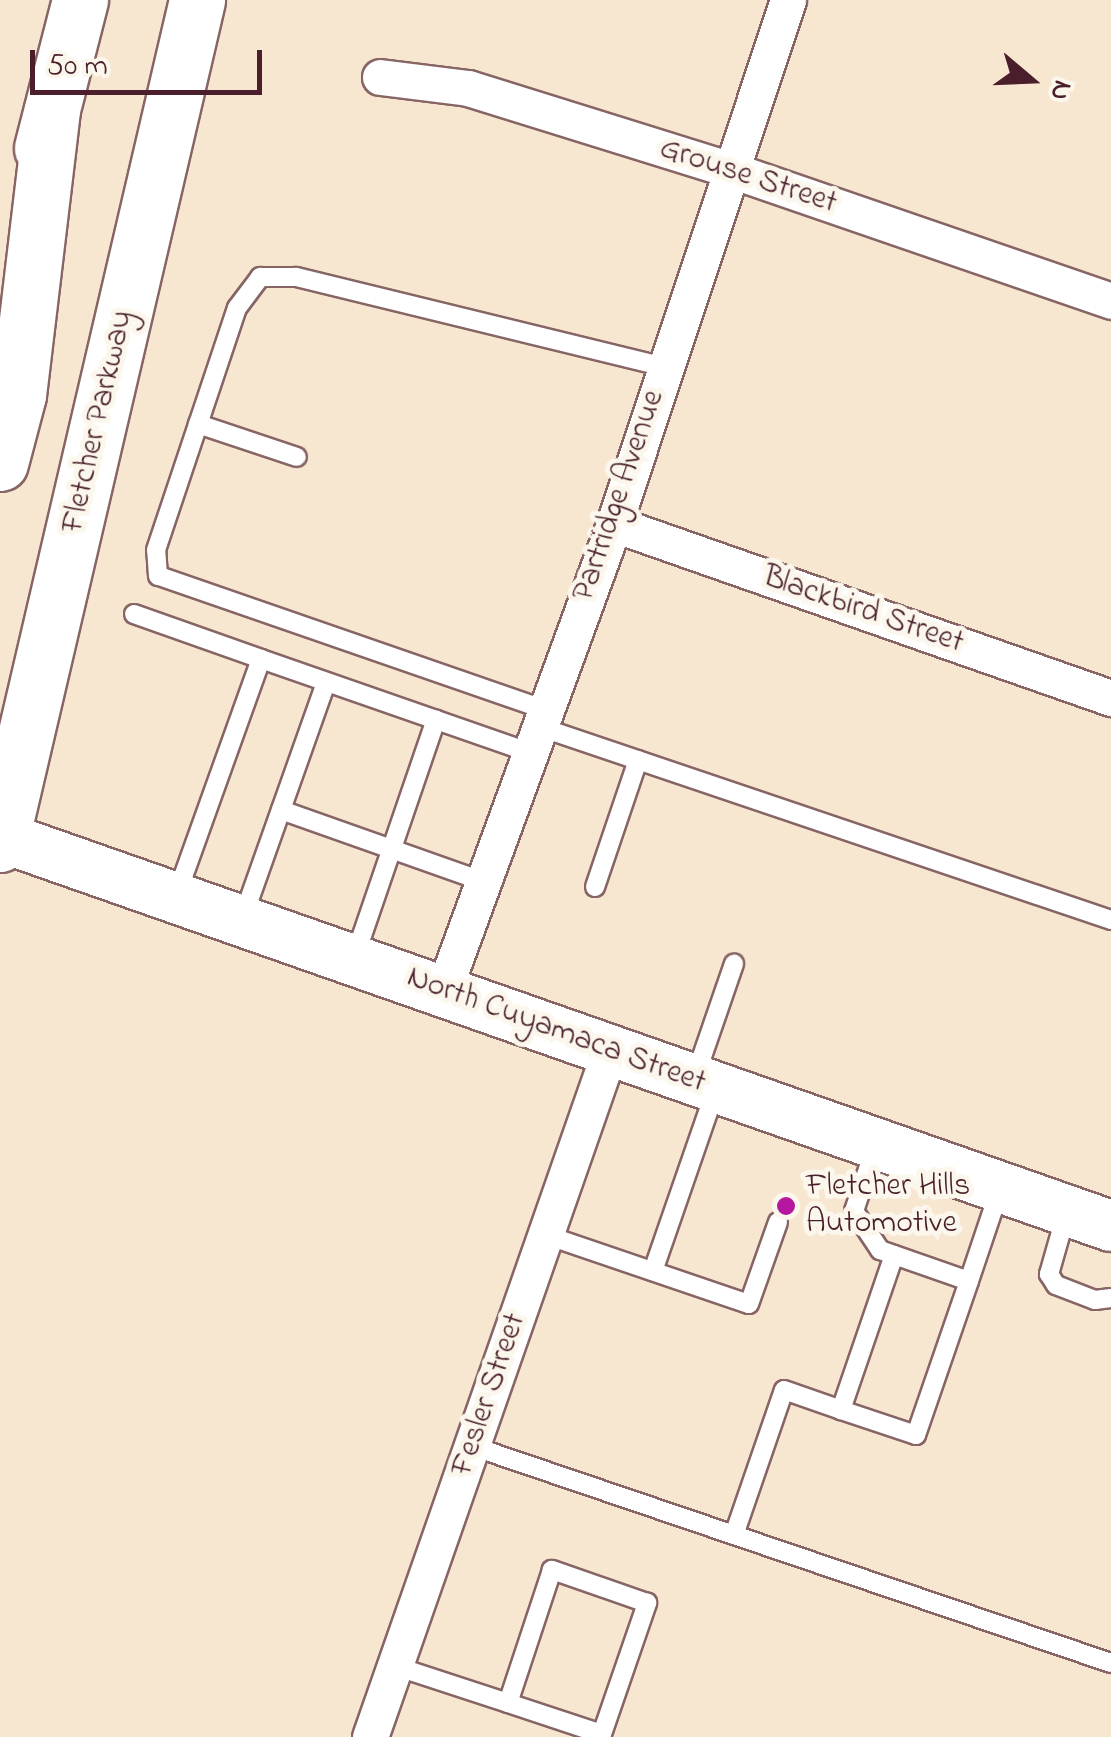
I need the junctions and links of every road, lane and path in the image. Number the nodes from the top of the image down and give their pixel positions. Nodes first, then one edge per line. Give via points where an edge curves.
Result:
1 (80, 0) edge
2 (197, 0) edge
3 (788, 0) edge
4 (380, 78) dead end
5 (52, 111) junction
6 (728, 169) junction
7 (2, 296) edge
8 (1111, 301) edge
9 (664, 367) junction
10 (198, 424) junction
11 (297, 457) dead end
12 (0, 462) edge
13 (614, 524) junction
14 (134, 614) dead end
15 (261, 659) junction
16 (326, 682) junction
17 (1111, 698) edge
18 (436, 720) junction
19 (536, 729) junction
20 (638, 760) junction
21 (281, 810) junction
22 (0, 839) edge
23 (392, 849) junction
24 (482, 882) junction
25 (595, 887) dead end
26 (176, 897) junction
27 (242, 920) junction
28 (1111, 920) edge
29 (354, 958) junction
30 (734, 964) dead end
31 (444, 989) junction
32 (609, 1053) junction
33 (705, 1086) junction
34 (876, 1145) junction
35 (1001, 1188) junction
36 (1089, 1218) edge
37 (778, 1222) dead end
38 (546, 1234) junction
39 (894, 1255) junction
40 (653, 1272) junction
41 (969, 1280) junction
42 (1111, 1298) edge
43 (841, 1410) junction
44 (472, 1446) junction
45 (734, 1535) junction
46 (1111, 1663) edge
47 (395, 1666) junction
48 (508, 1703) junction
49 (370, 1737) edge

1 - 5 main road
2 - 22 main road, Fletcher Parkway
3 - 6 street, Partridge Avenue
4 - 6 street, Grouse Street via 468,88
5 - 7 main road
5 - 12 main road via 18,395
6 - 8 street, Grouse Street
6 - 9 street, Partridge Avenue
9 - 10 lane via 296,277 260,276 237,308
9 - 13 street, Partridge Avenue
10 - 11 lane
10 - 19 lane via 156,550 158,576
13 - 17 street, Blackbird Street
13 - 19 street, Partridge Avenue
14 - 15 lane
15 - 16 lane
15 - 26 lane
16 - 18 lane
16 - 21 lane
18 - 19 lane
18 - 23 lane
19 - 20 lane
19 - 24 street, Partridge Avenue
20 - 25 lane
20 - 28 lane
21 - 23 lane
21 - 27 lane
22 - 26 main road, North Cuyamaca Street
23 - 24 lane
23 - 29 lane
24 - 31 street, Partridge Avenue
26 - 27 main road, North Cuyamaca Street
27 - 29 main road, North Cuyamaca Street
29 - 31 main road, North Cuyamaca Street
30 - 33 lane
31 - 32 main road, North Cuyamaca Street
32 - 33 main road, North Cuyamaca Street
32 - 38 street, Fesler Street
33 - 34 main road, North Cuyamaca Street
33 - 40 lane
34 - 35 main road, North Cuyamaca Street
34 - 39 lane via 854,1211 880,1250
35 - 36 main road, North Cuyamaca Street
35 - 41 lane
36 - 42 lane via 1049,1274 1056,1285 1095,1300
37 - 40 lane via 750,1304
38 - 40 lane
38 - 44 street, Fesler Street
39 - 41 lane
39 - 43 lane
41 - 43 lane via 916,1434
43 - 45 lane via 784,1390
44 - 45 lane
44 - 47 street, Fesler Street
45 - 46 lane
47 - 48 lane
47 - 49 street, Fesler Street
48 - 48 lane via 602,1734 646,1603 552,1570

